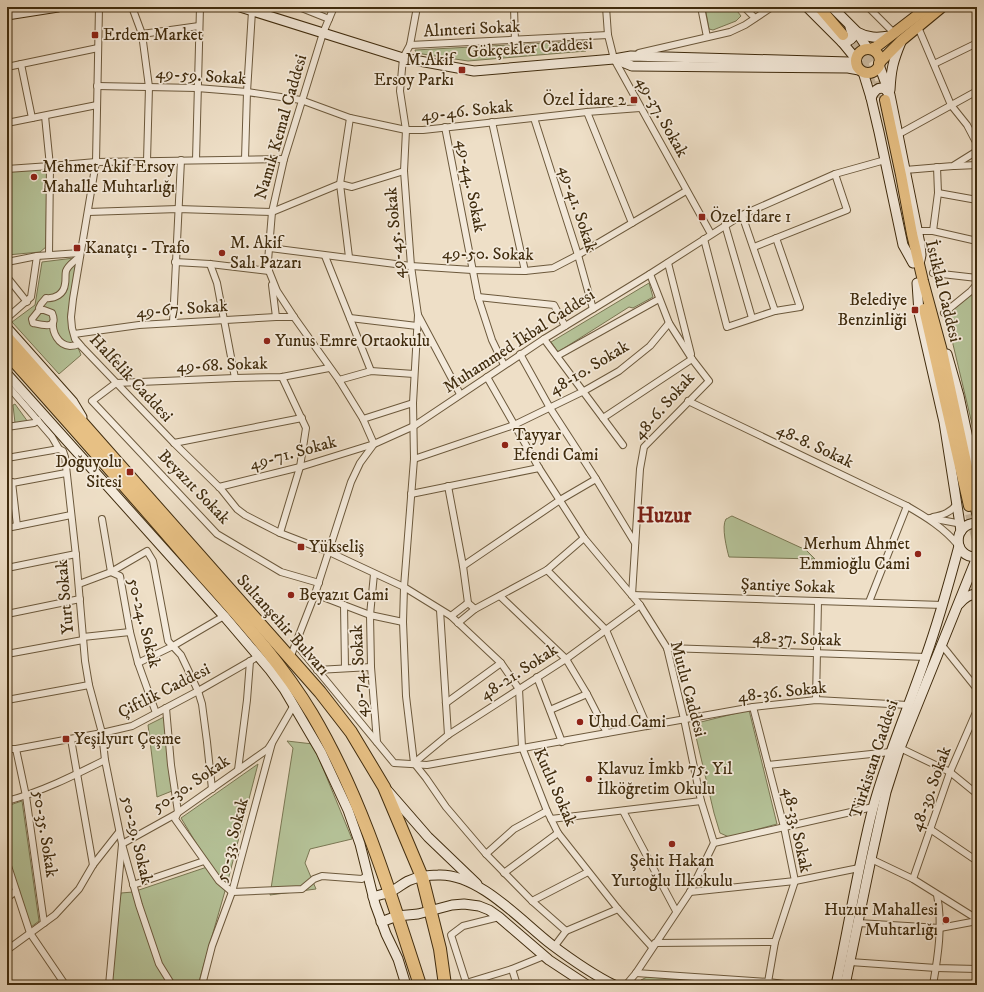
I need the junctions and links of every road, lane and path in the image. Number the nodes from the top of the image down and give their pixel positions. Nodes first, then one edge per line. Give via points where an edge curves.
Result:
1 (58, 7) edge
2 (99, 7) edge
3 (132, 7) edge
4 (200, 7) edge
5 (240, 7) edge
6 (299, 7) edge
7 (334, 7) edge
8 (417, 7) edge
9 (426, 7) edge
10 (514, 7) edge
11 (606, 7) edge
12 (701, 7) edge
13 (744, 7) edge
14 (772, 7) edge
15 (807, 7) edge
16 (819, 7) edge
17 (827, 7) edge
18 (832, 7) edge
19 (868, 7) edge
20 (928, 7) edge
21 (942, 7) edge
22 (252, 11) junction
23 (8, 12) edge
24 (755, 18) junction
25 (329, 19) junction
26 (199, 26) junction
27 (918, 27) junction
28 (847, 32) junction
29 (323, 33) junction
30 (142, 34) junction
31 (608, 36) junction
32 (895, 36) junction
33 (707, 37) junction
34 (515, 41) junction
35 (977, 43) edge
36 (410, 45) junction
37 (98, 48) junction
38 (869, 49) junction
39 (631, 56) junction
40 (403, 58) junction
41 (614, 59) junction
42 (21, 64) junction
43 (879, 64) junction
44 (934, 64) junction
45 (858, 65) junction
46 (7, 67) edge
47 (98, 86) junction
48 (149, 87) junction
49 (197, 88) junction
50 (977, 91) edge
51 (247, 92) junction
52 (881, 99) junction
53 (301, 100) junction
54 (97, 105) junction
55 (951, 105) junction
56 (640, 108) junction
57 (587, 112) junction
58 (45, 116) junction
59 (32, 118) junction
60 (350, 118) junction
61 (534, 118) junction
62 (492, 122) junction
63 (7, 123) edge
64 (445, 127) junction
65 (406, 130) junction
66 (899, 134) junction
67 (977, 144) edge
68 (977, 151) edge
69 (245, 159) junction
70 (284, 159) junction
71 (182, 160) junction
72 (196, 160) junction
73 (885, 160) junction
74 (147, 161) junction
75 (96, 162) junction
76 (977, 165) edge
77 (50, 166) junction
78 (953, 166) junction
79 (937, 167) junction
80 (7, 169) edge
81 (905, 170) junction
82 (404, 171) junction
83 (835, 174) junction
84 (340, 184) junction
85 (686, 191) junction
86 (938, 192) junction
87 (977, 200) edge
88 (178, 209) junction
89 (88, 212) junction
90 (272, 212) junction
91 (742, 215) junction
92 (632, 223) junction
93 (725, 225) junction
94 (917, 231) junction
95 (933, 231) junction
96 (711, 234) junction
97 (776, 238) junction
98 (704, 239) junction
99 (977, 241) edge
100 (754, 247) junction
101 (270, 248) junction
102 (49, 255) junction
103 (80, 255) junction
104 (578, 255) junction
105 (37, 256) junction
106 (325, 256) junction
107 (349, 257) junction
108 (7, 262) edge
109 (175, 262) junction
110 (668, 263) junction
111 (210, 264) junction
112 (916, 264) junction
113 (411, 266) junction
114 (472, 270) junction
115 (269, 271) junction
116 (525, 271) junction
117 (933, 272) dead end
118 (650, 274) junction
119 (7, 278) edge
120 (977, 278) edge
121 (271, 279) junction
122 (920, 283) junction
123 (977, 284) edge
124 (478, 297) junction
125 (659, 298) junction
126 (27, 302) junction
127 (40, 309) junction
128 (593, 309) junction
129 (775, 311) junction
130 (944, 313) dead end
131 (418, 315) junction
132 (276, 317) junction
133 (294, 317) junction
134 (7, 318) edge
135 (350, 318) junction
136 (752, 318) junction
137 (223, 320) junction
138 (53, 322) junction
139 (173, 323) junction
140 (669, 323) junction
141 (417, 326) junction
142 (565, 326) junction
143 (7, 328) edge
144 (74, 334) junction
145 (7, 338) edge
146 (544, 339) junction
147 (80, 344) junction
148 (7, 353) edge
149 (520, 354) junction
150 (557, 356) junction
151 (692, 359) junction
152 (7, 363) edge
153 (504, 364) junction
154 (329, 368) junction
155 (371, 371) junction
156 (7, 374) edge
157 (414, 374) junction
158 (282, 377) junction
159 (487, 377) junction
160 (235, 378) junction
161 (338, 380) junction
162 (116, 383) junction
163 (7, 385) edge
164 (36, 385) junction
165 (584, 391) junction
166 (460, 394) junction
167 (688, 401) junction
168 (413, 403) junction
169 (550, 408) junction
170 (302, 418) junction
171 (603, 418) junction
172 (363, 419) junction
173 (38, 420) junction
174 (514, 425) junction
175 (414, 426) junction
176 (7, 427) edge
177 (96, 438) junction
178 (174, 443) junction
179 (374, 444) junction
180 (623, 445) dead end
181 (59, 449) junction
182 (7, 458) edge
183 (414, 459) junction
184 (300, 468) junction
185 (539, 468) junction
186 (7, 472) edge
187 (66, 473) junction
188 (596, 479) junction
189 (977, 481) edge
190 (9, 483) edge
191 (448, 486) junction
192 (219, 487) junction
193 (411, 494) junction
194 (560, 500) junction
195 (956, 504) junction
196 (907, 506) junction
197 (71, 515) junction
198 (928, 518) junction
199 (102, 519) dead end
200 (969, 522) edge
201 (17, 526) junction
202 (7, 528) edge
203 (280, 533) junction
204 (584, 538) junction
205 (635, 543) junction
206 (959, 546) junction
207 (329, 552) junction
208 (76, 554) junction
209 (975, 557) edge
210 (463, 566) junction
211 (7, 568) edge
212 (972, 569) junction
213 (547, 570) junction
214 (111, 572) junction
215 (374, 574) junction
216 (977, 580) edge
217 (319, 583) junction
218 (79, 584) junction
219 (404, 587) junction
220 (315, 594) junction
221 (977, 594) edge
222 (632, 595) junction
223 (500, 596) junction
224 (80, 599) junction
225 (818, 601) junction
226 (869, 602) junction
227 (468, 603) junction
228 (344, 605) junction
229 (640, 605) junction
230 (943, 605) junction
231 (956, 608) junction
232 (475, 609) junction
233 (440, 610) junction
234 (7, 614) edge
235 (370, 615) junction
236 (224, 616) junction
237 (451, 616) junction
238 (403, 622) junction
239 (458, 623) junction
240 (606, 630) junction
241 (130, 632) junction
242 (83, 639) junction
243 (296, 644) junction
244 (941, 644) junction
245 (173, 646) junction
246 (667, 648) junction
247 (7, 654) edge
248 (816, 654) junction
249 (259, 656) junction
250 (926, 657) junction
251 (290, 658) junction
252 (566, 659) junction
253 (250, 661) junction
254 (501, 663) junction
255 (138, 664) junction
256 (371, 667) junction
257 (345, 668) junction
258 (317, 670) junction
259 (537, 677) junction
260 (88, 685) junction
261 (519, 689) junction
262 (977, 689) edge
263 (198, 692) junction
264 (587, 694) junction
265 (7, 700) edge
266 (816, 700) junction
267 (446, 703) junction
268 (294, 705) junction
269 (908, 705) junction
270 (753, 707) junction
271 (166, 708) junction
272 (550, 710) junction
273 (977, 710) edge
274 (156, 713) junction
275 (684, 719) junction
276 (647, 726) junction
277 (608, 733) junction
278 (102, 734) junction
279 (448, 735) junction
280 (71, 739) junction
281 (377, 742) junction
282 (562, 742) junction
283 (272, 743) junction
284 (522, 748) junction
285 (900, 748) junction
286 (7, 749) edge
287 (16, 749) junction
288 (890, 752) junction
289 (105, 760) junction
290 (414, 763) junction
291 (768, 765) junction
292 (238, 770) junction
293 (950, 772) junction
294 (77, 775) junction
295 (384, 786) junction
296 (212, 789) junction
297 (977, 794) edge
298 (26, 796) junction
299 (7, 801) edge
300 (701, 801) junction
301 (874, 807) junction
302 (547, 811) junction
303 (623, 811) junction
304 (178, 812) junction
305 (551, 819) junction
306 (784, 827) junction
307 (930, 829) junction
308 (119, 832) junction
309 (558, 833) junction
310 (714, 843) junction
311 (122, 844) junction
312 (486, 854) junction
313 (871, 859) junction
314 (204, 861) junction
315 (977, 861) edge
316 (7, 863) edge
317 (93, 865) junction
318 (859, 868) junction
319 (588, 872) junction
320 (504, 873) junction
321 (367, 875) junction
322 (422, 877) junction
323 (913, 879) junction
324 (795, 881) junction
325 (133, 884) junction
326 (16, 891) junction
327 (486, 891) junction
328 (232, 892) junction
329 (389, 892) junction
330 (690, 892) junction
331 (937, 895) junction
332 (372, 897) junction
333 (7, 898) edge
334 (532, 901) junction
335 (618, 909) junction
336 (431, 911) junction
337 (676, 912) junction
338 (397, 916) junction
339 (499, 917) junction
340 (977, 920) edge
341 (381, 922) junction
342 (44, 923) junction
343 (858, 923) junction
344 (940, 928) junction
345 (566, 931) junction
346 (30, 933) junction
347 (775, 942) junction
348 (654, 945) junction
349 (554, 947) junction
350 (7, 950) edge
351 (544, 956) junction
352 (850, 962) junction
353 (936, 968) junction
354 (512, 969) junction
355 (977, 969) edge
356 (636, 973) junction
357 (977, 979) edge
358 (768, 982) junction
359 (62, 984) edge
360 (466, 984) edge
361 (845, 984) edge
362 (109, 985) edge
363 (172, 985) edge
364 (202, 985) edge
365 (406, 985) edge
366 (420, 985) edge
367 (445, 985) edge
368 (518, 985) edge
369 (587, 985) edge
370 (614, 985) edge
371 (626, 985) edge
372 (793, 985) edge
373 (836, 985) edge
374 (871, 985) edge
375 (933, 985) edge
376 (973, 985) edge

1 - 23 street
2 - 37 street, Halfelik Caddesi
3 - 30 street
4 - 26 street
5 - 22 street, Gökçekler Caddesi
6 - 25 street
7 - 25 street, Namık Kemal Caddesi
8 - 9 street
8 - 36 street
10 - 34 street
11 - 31 street, 49-37. Sokak
12 - 33 street
13 - 24 street
14 - 24 street
15 - 28 street
16 - 28 main road
17 - 28 main road
18 - 28 street
19 - 32 street
20 - 32 main road
21 - 27 main road
22 - 29 street, Gökçekler Caddesi
22 - 51 street
24 - 33 street via 745,26 730,32
25 - 29 street, Namık Kemal Caddesi
26 - 30 street
26 - 49 street
27 - 32 main road
27 - 44 street
28 - 32 street via 870,37
28 - 38 street
28 - 45 street
29 - 40 street, Gökçekler Caddesi
29 - 53 street, Namık Kemal Caddesi
30 - 48 street
31 - 34 street, Alınteri Sokak
31 - 41 street, 49-37. Sokak
32 - 38 main road
32 - 43 main road
32 - 52 street via 893,61
33 - 39 street
34 - 36 street, Alınteri Sokak
35 - 44 street
36 - 40 street
37 - 42 street
37 - 47 street, Halfelik Caddesi
38 - 43 main road via 877,54
38 - 45 main road via 859,52
39 - 41 street, Gökçekler Caddesi
39 - 45 street, Gökçekler Caddesi via 849,62
40 - 41 street, Gökçekler Caddesi via 474,71
40 - 65 street, 49-45. Sokak via 400,91
41 - 45 street, Gökçekler Caddesi via 632,66 848,68
41 - 56 street, 49-37. Sokak
42 - 46 street
42 - 59 street
43 - 45 main road via 871,72
43 - 52 street
44 - 55 street
45 - 52 street
47 - 48 street, 49-59. Sokak
47 - 54 street, Halfelik Caddesi
48 - 49 street, 49-59. Sokak
48 - 74 street
49 - 51 street, 49-59. Sokak
49 - 72 street
50 - 55 street
51 - 53 street, 49-59. Sokak
51 - 69 street
52 - 66 street
52 - 73 street
52 - 112 main road, İstiklal Caddesi
53 - 60 street, 49-46. Sokak
53 - 70 street, Namık Kemal Caddesi
54 - 58 street
54 - 75 street, Halfelik Caddesi
55 - 66 street
55 - 67 street via 967,125
56 - 57 street, 49-46. Sokak
56 - 85 street, 49-37. Sokak
57 - 61 street, 49-46. Sokak
57 - 92 street
58 - 59 street
58 - 77 street
59 - 63 street
60 - 65 street, 49-46. Sokak
60 - 84 street
61 - 62 street, 49-46. Sokak
61 - 104 street, 49-41. Sokak
62 - 64 street, 49-46. Sokak
62 - 116 street
64 - 65 street, 49-46. Sokak
64 - 114 street, 49-44. Sokak
65 - 82 street, 49-45. Sokak
66 - 81 street
68 - 78 street
69 - 70 street
69 - 72 street
70 - 90 street, Namık Kemal Caddesi
71 - 72 street
71 - 74 street
71 - 88 street
73 - 83 street, Muhammed İkbal Caddesi
73 - 112 street via 903,245
74 - 75 street
75 - 77 street
75 - 89 street, Halfelik Caddesi
76 - 78 street
77 - 80 street
77 - 102 street
78 - 79 street
79 - 81 street
79 - 86 street
81 - 94 street
82 - 84 street via 352,187
82 - 113 street, 49-45. Sokak
83 - 91 street, Muhammed İkbal Caddesi
83 - 97 street via 847,210
84 - 90 street
84 - 107 street
85 - 92 street, 49-50. Sokak
85 - 96 street, 49-37. Sokak
86 - 87 street
86 - 95 street
88 - 89 street
88 - 90 street
88 - 109 street
89 - 103 street, Halfelik Caddesi
90 - 101 street, Namık Kemal Caddesi
91 - 93 street, Muhammed İkbal Caddesi
91 - 100 street
92 - 104 street, 49-50. Sokak
93 - 96 street, Muhammed İkbal Caddesi
93 - 136 street
94 - 95 street
94 - 112 street via 921,255
95 - 99 street
96 - 98 street, Muhammed İkbal Caddesi
97 - 100 street
97 - 129 street via 800,307
98 - 110 street, Muhammed İkbal Caddesi
98 - 136 street via 727,327
100 - 129 street
101 - 106 street, 49-50. Sokak
101 - 115 street, Namık Kemal Caddesi
102 - 103 street
102 - 105 street
103 - 127 street via 66,271 66,284 62,292 52,298 46,298
103 - 144 street, Halfelik Caddesi via 71,317
104 - 116 street, 49-50. Sokak via 553,268
104 - 128 street, 49-41. Sokak
105 - 108 street
105 - 126 street via 31,297
106 - 107 street, 49-50. Sokak
106 - 135 street
107 - 113 street, 49-50. Sokak
109 - 111 street
109 - 139 street
110 - 118 street, Muhammed İkbal Caddesi
110 - 151 street
111 - 115 street
111 - 137 street via 217,283
112 - 122 main road, İstiklal Caddesi
113 - 114 street, 49-50. Sokak
113 - 131 street, 49-45. Sokak
114 - 116 street, 49-50. Sokak
114 - 124 street, 49-44. Sokak
115 - 121 street, Namık Kemal Caddesi
117 - 120 street
118 - 125 street
118 - 128 street, Muhammed İkbal Caddesi
119 - 126 street
121 - 132 street
121 - 133 street, Namık Kemal Caddesi
122 - 189 street via 936,311 957,389
122 - 195 street, Türkistan Caddesi via 919,313 944,422
122 - 200 main road, İstiklal Caddesi
123 - 130 street
124 - 142 street via 554,304
124 - 153 street, 49-44. Sokak via 492,340
125 - 140 street
125 - 150 street
126 - 134 street
127 - 138 street via 52,313
127 - 138 street via 32,319 33,323 45,326
128 - 142 street, Muhammed İkbal Caddesi
129 - 136 street
131 - 141 street
131 - 166 street, 49-45. Sokak
132 - 133 street, 49-67. Sokak
132 - 137 street, 49-67. Sokak
133 - 154 street, Namık Kemal Caddesi
135 - 141 street
135 - 155 street
137 - 139 street, 49-67. Sokak
137 - 160 street
138 - 147 street via 54,334 58,339 70,346
139 - 144 street, 49-67. Sokak
140 - 151 street
140 - 165 street, 48-10. Sokak via 650,346 619,371
141 - 157 street
142 - 146 street, Muhammed İkbal Caddesi
143 - 177 street via 73,402
144 - 147 street, Halfelik Caddesi
145 - 177 highway, Sultanşehir Bulvarı
146 - 149 street, Muhammed İkbal Caddesi
146 - 150 street
147 - 162 street, Halfelik Caddesi
148 - 164 highway, Sultanşehir Bulvarı
149 - 153 street, Muhammed İkbal Caddesi
149 - 169 street
150 - 165 street
151 - 167 street, 48-6. Sokak via 709,381
151 - 171 street
152 - 164 street, Sultanşehir Bulvarı
153 - 159 street, Muhammed İkbal Caddesi
154 - 158 street, 49-68. Sokak
154 - 161 street, Namık Kemal Caddesi
155 - 157 street
155 - 161 street
156 - 236 street
157 - 168 street
158 - 160 street, 49-68. Sokak
158 - 170 street
159 - 166 street, Muhammed İkbal Caddesi
159 - 174 street, Mutlu Caddesi
160 - 162 street, 49-68. Sokak
161 - 172 street, Namık Kemal Caddesi
162 - 178 street, Halfelik Caddesi
162 - 217 street, Beyazıt Sokak via 92,401 217,534 281,572
163 - 173 street
164 - 329 highway, Sultanşehir Bulvarı via 270,653 288,677 340,765 365,821
165 - 169 street, 48-10. Sokak
165 - 171 street
166 - 175 street, Muhammed İkbal Caddesi
167 - 196 street, 48-8. Sokak
167 - 205 street, 48-6. Sokak via 644,447
168 - 172 street
168 - 175 street
169 - 174 street, 48-10. Sokak
169 - 188 street
170 - 178 street
170 - 184 street via 306,428
171 - 180 street
172 - 179 street, Namık Kemal Caddesi
173 - 176 street via 34,423
173 - 181 street
174 - 183 street, 48-10. Sokak
174 - 185 street, Mutlu Caddesi
175 - 179 street, Muhammed İkbal Caddesi
175 - 183 street
177 - 251 highway, Sultanşehir Bulvarı
178 - 192 street, Halfelik Caddesi
179 - 184 street, 49-71. Sokak
179 - 207 street, Muhammed İkbal Caddesi via 360,463 351,482
181 - 182 street
181 - 187 street, Yurt Sokak via 65,457
183 - 193 street
184 - 192 street, 49-71. Sokak
184 - 203 street
185 - 191 street
185 - 194 street, Mutlu Caddesi
186 - 190 street
187 - 190 street
187 - 197 street, Yurt Sokak
188 - 194 street
188 - 205 street
190 - 201 street
191 - 193 street
191 - 210 street
192 - 203 street, Halfelik Caddesi via 241,512
193 - 219 street
194 - 204 street, Mutlu Caddesi
194 - 210 street
195 - 198 street via 948,513
195 - 200 street, Türkistan Caddesi
196 - 198 street, 48-8. Sokak
196 - 226 street
197 - 201 street
197 - 208 street, Yurt Sokak
198 - 200 street
198 - 206 street
199 - 214 street, 50-24. Sokak
200 - 206 street, Türkistan Caddesi via 958,537
201 - 202 street
203 - 207 street, Halfelik Caddesi
204 - 213 street
204 - 222 street, Mutlu Caddesi
205 - 222 street, 48-6. Sokak
206 - 209 street via 964,553
206 - 230 street, Türkistan Caddesi
207 - 215 street, Halfelik Caddesi
207 - 217 street, Muhammed İkbal Caddesi
208 - 211 street
208 - 218 street, Yurt Sokak
209 - 212 street, Türkistan Caddesi
210 - 227 street
212 - 216 street
212 - 231 street, Türkistan Caddesi
213 - 223 street
213 - 240 street
214 - 218 street
214 - 241 street, 50-24. Sokak via 120,576
214 - 245 street via 146,551 153,561 168,641
215 - 219 street, Halfelik Caddesi
215 - 235 street, 49-74. Sokak
217 - 220 street, Muhammed İkbal Caddesi
218 - 224 street, Yurt Sokak
219 - 233 street
219 - 238 street
220 - 228 street
220 - 243 street, Muhammed İkbal Caddesi
221 - 231 street via 966,597
222 - 225 street, Şantiye Sokak
222 - 229 street, Mutlu Caddesi
223 - 232 street
223 - 252 street
224 - 234 street
224 - 242 street, Yurt Sokak
225 - 226 street, Şantiye Sokak
225 - 248 street
226 - 230 street, Şantiye Sokak
227 - 232 street
227 - 237 street
228 - 235 street
228 - 257 street
229 - 240 street, 48-21. Sokak
229 - 246 street, Mutlu Caddesi
230 - 250 street, Türkistan Caddesi
231 - 244 street, Türkistan Caddesi
232 - 239 street
233 - 237 street
233 - 267 street
235 - 238 street
235 - 256 street, 49-74. Sokak
236 - 245 street
236 - 249 street
237 - 239 street
238 - 290 street via 406,696
239 - 254 street
240 - 252 street, 48-21. Sokak
240 - 276 street
241 - 242 street
241 - 255 street, 50-24. Sokak
242 - 247 street
242 - 260 street, Yurt Sokak
243 - 251 street, Muhammed İkbal Caddesi
243 - 258 street
244 - 262 street
244 - 285 street, Türkistan Caddesi
245 - 255 street
245 - 263 street via 181,655
246 - 248 street, 48-37. Sokak
246 - 275 street, Mutlu Caddesi
248 - 250 street, 48-37. Sokak
248 - 266 street
249 - 253 street, Çiftlik Caddesi
249 - 268 street
250 - 269 street, Türkistan Caddesi
251 - 295 highway, Sultanşehir Bulvarı via 351,732
252 - 259 street, 48-21. Sokak
252 - 264 street
253 - 263 street, Çiftlik Caddesi
253 - 292 street
254 - 261 street
254 - 267 street
255 - 274 street, 50-24. Sokak
256 - 257 street
256 - 281 street, 49-74. Sokak
257 - 258 street
258 - 281 street
259 - 261 street, 48-21. Sokak
259 - 272 street
260 - 265 street
260 - 278 street, Yurt Sokak
261 - 279 street, 48-21. Sokak
261 - 284 street, Kutlu Sokak
263 - 271 street, Çiftlik Caddesi
263 - 296 street via 204,717
264 - 272 street
264 - 277 street
266 - 269 street, 48-36. Sokak
266 - 270 street, 48-36. Sokak
267 - 279 street
268 - 283 street, 50-33. Sokak
268 - 321 street via 340,792 360,844
269 - 288 street, Türkistan Caddesi
270 - 275 street, 48-36. Sokak
270 - 291 street, 48-33. Sokak
271 - 274 street, Çiftlik Caddesi
271 - 304 street
272 - 282 street
273 - 293 street, 48-39. Sokak
274 - 278 street, Çiftlik Caddesi via 132,726
275 - 276 street, 48-36. Sokak
275 - 300 street, Mutlu Caddesi
276 - 277 street, 48-36. Sokak
277 - 282 street, 48-36. Sokak
278 - 280 street, Çiftlik Caddesi
278 - 289 street, 50-29. Sokak
279 - 290 street, 48-21. Sokak
280 - 287 street, Çiftlik Caddesi
280 - 294 street
281 - 290 street, 48-36. Sokak via 394,763
282 - 284 street, 48-36. Sokak
283 - 292 street, 50-30. Sokak via 268,749
283 - 328 street, 50-33. Sokak
284 - 290 street, 48-36. Sokak via 427,764
284 - 302 street, Kutlu Sokak
285 - 293 street
285 - 313 street, Türkistan Caddesi via 886,792
286 - 287 street, Çiftlik Caddesi
287 - 298 street, 50-35. Sokak
288 - 291 street
288 - 301 street, Türkistan Caddesi
289 - 294 street
289 - 308 street, 50-29. Sokak
290 - 312 street via 446,807
291 - 306 street, 48-33. Sokak
292 - 296 street, 50-30. Sokak
293 - 297 street
293 - 307 street, 48-39. Sokak
294 - 298 street
294 - 317 street
295 - 322 highway, Sultanşehir Bulvarı
295 - 327 street via 428,837
296 - 304 street, 50-30. Sokak
298 - 299 street
298 - 342 street, 50-35. Sokak
300 - 303 street
300 - 310 street, Mutlu Caddesi
301 - 306 street
301 - 318 street, Türkistan Caddesi
302 - 305 street, Kutlu Sokak
302 - 312 street via 514,829
303 - 305 street
303 - 337 street
304 - 311 street, 50-30. Sokak
304 - 314 street via 175,819
305 - 309 street, Kutlu Sokak
306 - 310 street
306 - 324 street, 48-33. Sokak
307 - 315 street
307 - 323 street, 48-39. Sokak
308 - 311 street, 50-29. Sokak
308 - 317 street
309 - 319 street, Kutlu Sokak
309 - 320 street
310 - 330 street
311 - 325 street, 50-29. Sokak
311 - 362 street
312 - 320 street
313 - 323 street
313 - 343 street, Türkistan Caddesi
314 - 325 street
314 - 328 street via 219,881
316 - 326 street
317 - 342 street via 79,889
318 - 324 street
318 - 373 street, Türkistan Caddesi
319 - 334 street
319 - 335 street, Kutlu Sokak
320 - 334 street
321 - 328 street via 362,879 322,876 302,889
321 - 332 street
322 - 327 street via 451,876
322 - 329 street via 407,881
322 - 336 highway, Sultanşehir Bulvarı
323 - 331 street
324 - 330 street
324 - 347 street, 48-33. Sokak
325 - 363 street, 50-29. Sokak via 159,964
326 - 333 street
326 - 346 street
327 - 349 street
328 - 364 street, 50-33. Sokak via 212,946
329 - 332 street
329 - 338 highway, Sultanşehir Bulvarı
330 - 337 street
331 - 340 street
331 - 344 street
332 - 341 street
334 - 345 street
335 - 345 street
335 - 348 street, Kutlu Sokak
336 - 338 street
336 - 339 street via 452,904 470,904 484,908
336 - 367 highway, Sultanşehir Bulvarı
337 - 348 street
338 - 341 street
338 - 366 highway, Sultanşehir Bulvarı
339 - 351 street
339 - 360 street via 463,926 451,935
340 - 344 street
341 - 365 street via 398,959
342 - 346 street
343 - 344 street
343 - 352 street, Türkistan Caddesi
344 - 353 street
345 - 349 street
346 - 350 street
346 - 359 street
347 - 348 street
347 - 358 street, 48-33. Sokak
348 - 356 street
349 - 370 street
351 - 354 street
351 - 369 street
352 - 353 street
352 - 361 street, Türkistan Caddesi
353 - 355 street
353 - 375 street
354 - 360 street
354 - 368 street
356 - 358 street
356 - 371 street
357 - 376 street
358 - 372 street
361 - 374 street

